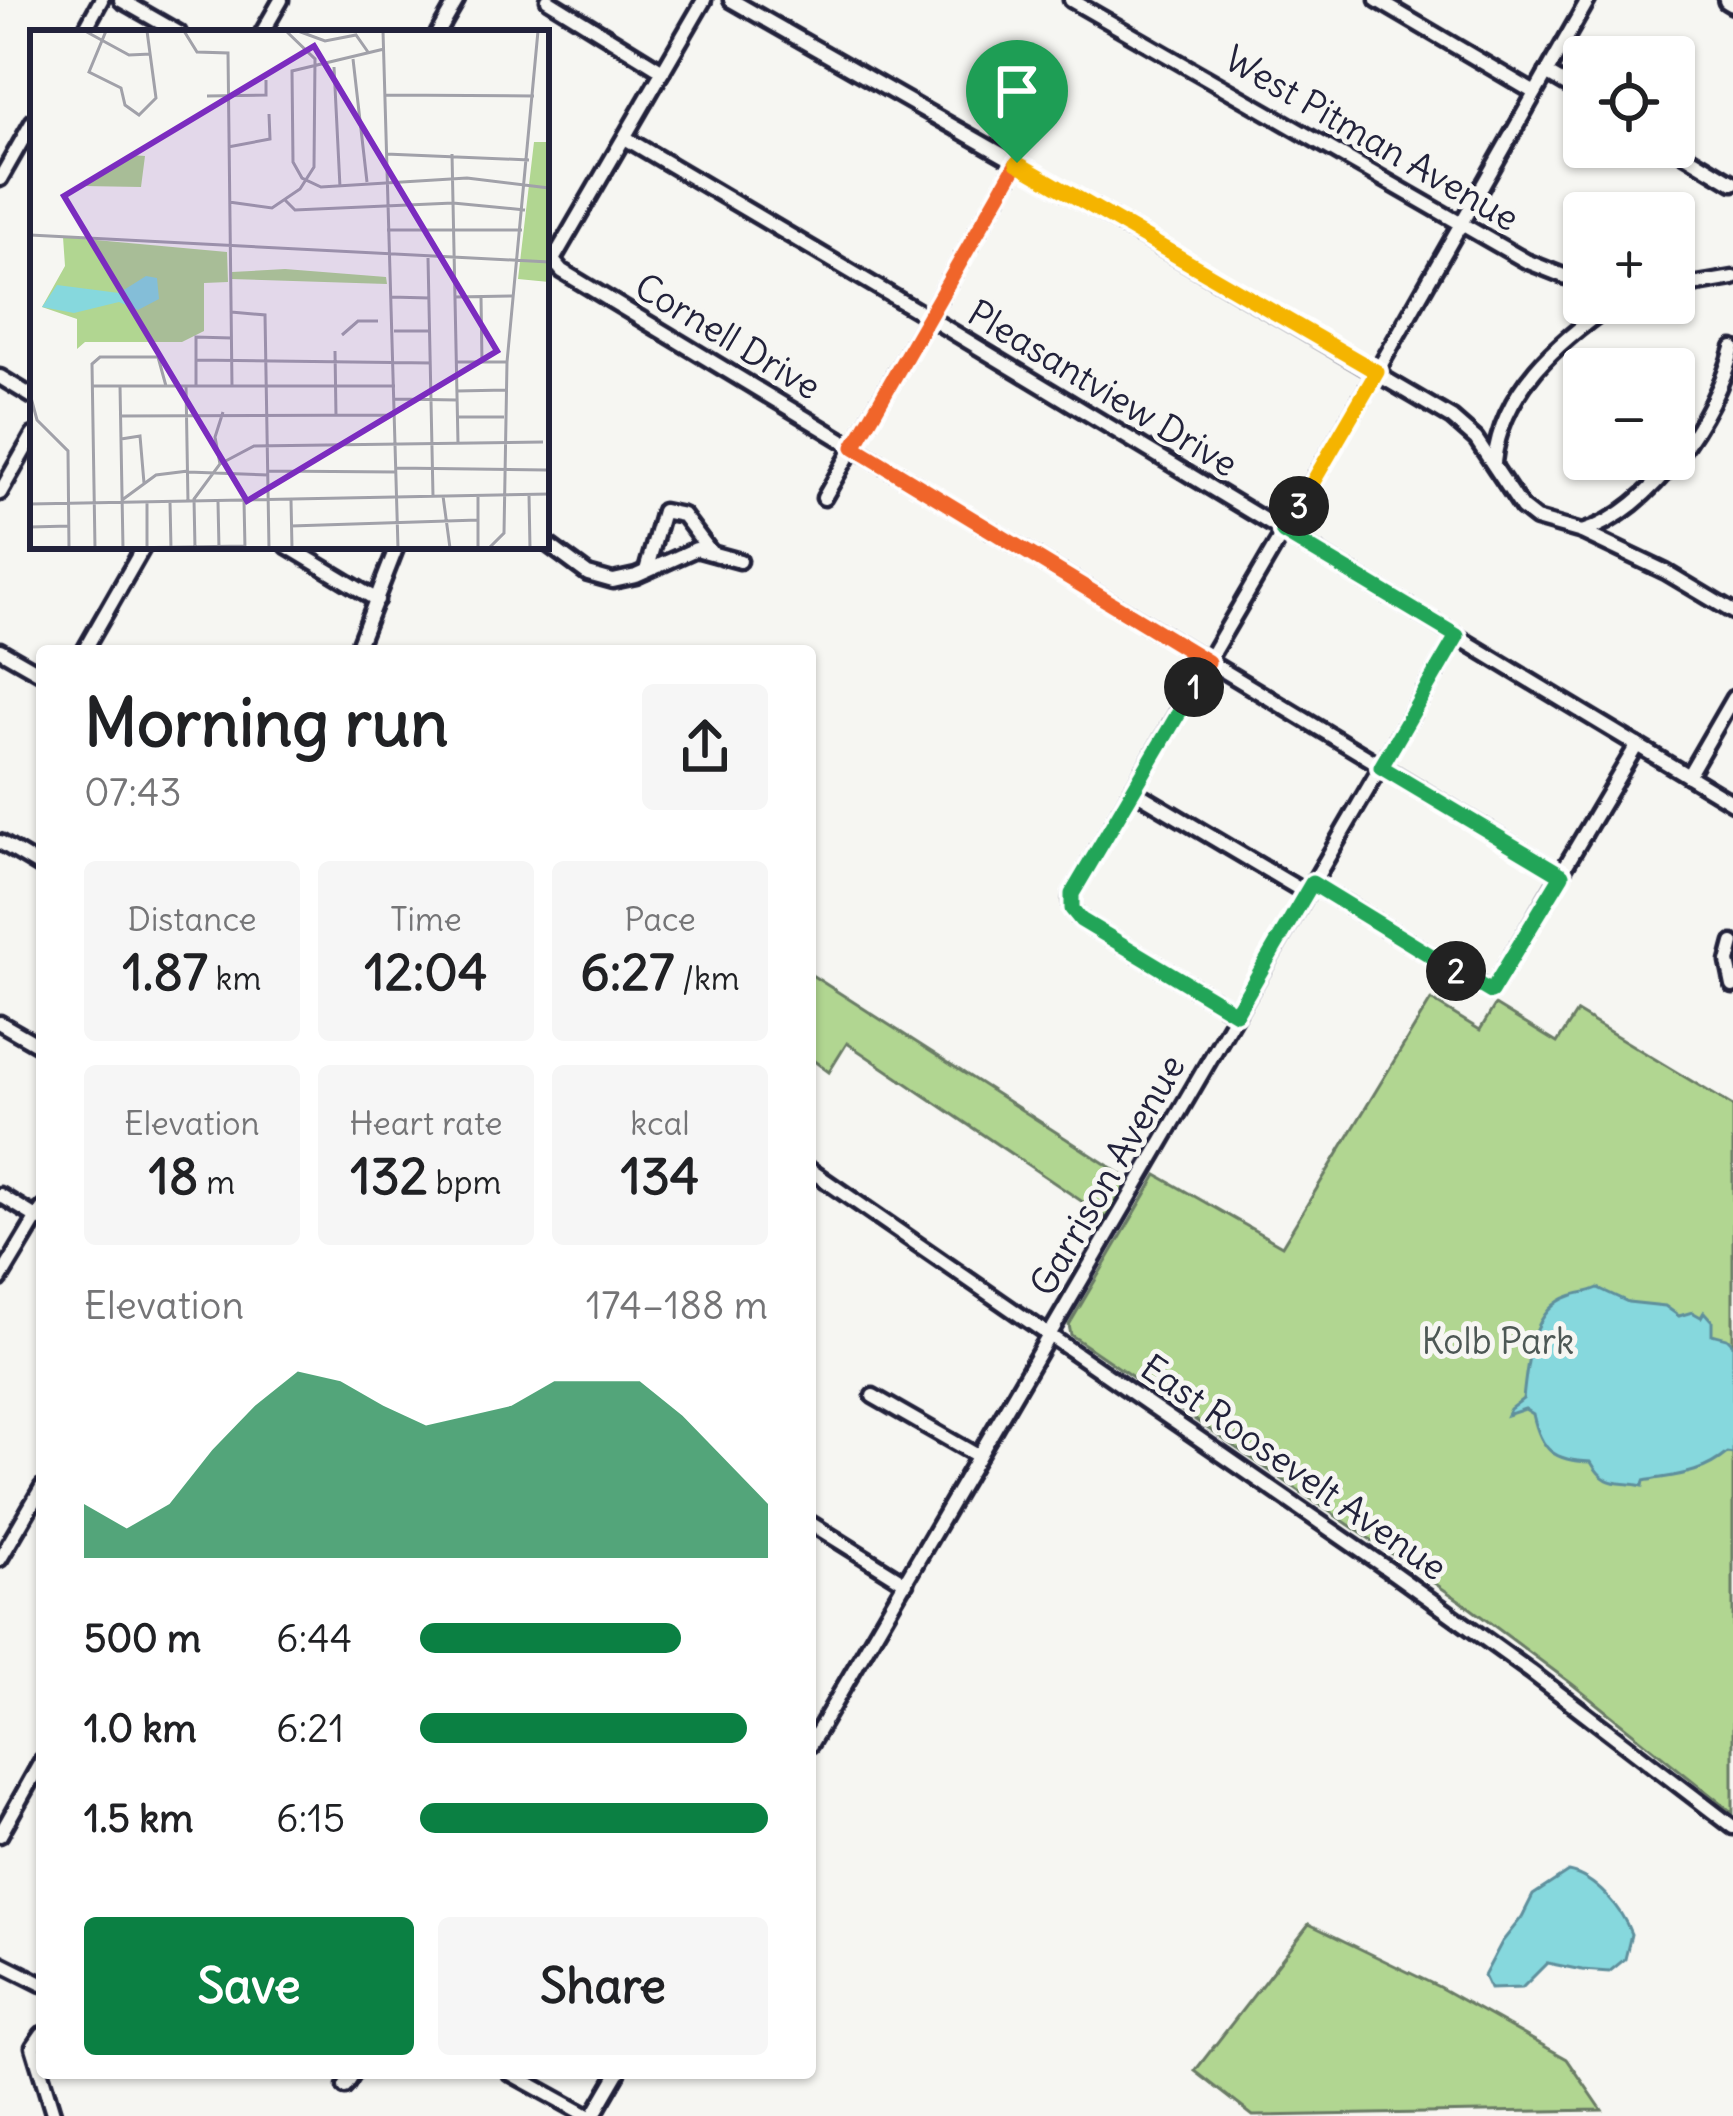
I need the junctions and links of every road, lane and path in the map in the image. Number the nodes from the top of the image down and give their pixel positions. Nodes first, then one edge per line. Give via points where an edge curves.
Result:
1 (101, 0) edge
2 (121, 0) edge
3 (280, 0) edge
4 (457, 0) edge
5 (548, 0) edge
6 (704, 0) edge
7 (731, 0) edge
8 (1071, 0) edge
9 (1377, 0) edge
10 (1588, 0) edge
11 (84, 30) edge
12 (174, 30) edge
13 (264, 30) edge
14 (440, 30) edge
15 (663, 70) junction
16 (1546, 73) junction
17 (1563, 83) edge
18 (1535, 93) junction
19 (30, 126) edge
20 (625, 138) junction
21 (1695, 160) edge
22 (1017, 163) junction
23 (0, 179) edge
24 (1733, 183) edge
25 (1461, 224) junction
26 (549, 260) edge
27 (549, 263) edge
28 (1563, 276) edge
29 (1733, 278) edge
30 (1695, 284) edge
31 (928, 317) junction
32 (1585, 324) edge
33 (1733, 348) edge
34 (1377, 372) junction
35 (0, 377) edge
36 (30, 395) edge
37 (30, 440) edge
38 (854, 447) junction
39 (1494, 462) junction
40 (0, 493) edge
41 (824, 498) dead end
42 (1283, 532) junction
43 (1582, 532) junction
44 (549, 545) edge
45 (142, 549) edge
46 (292, 549) edge
47 (396, 549) edge
48 (711, 552) junction
49 (740, 561) dead end
50 (646, 571) junction
51 (376, 600) junction
52 (1733, 612) edge
53 (1457, 636) junction
54 (87, 645) edge
55 (358, 645) edge
56 (0, 650) edge
57 (1208, 662) junction
58 (36, 671) edge
59 (1733, 698) edge
60 (1636, 745) junction
61 (1381, 767) junction
62 (1688, 776) junction
63 (1134, 791) junction
64 (1733, 803) edge
65 (0, 842) edge
66 (36, 863) edge
67 (1562, 875) junction
68 (1309, 888) junction
69 (1733, 943) edge
70 (1733, 986) edge
71 (1236, 1013) junction
72 (0, 1023) edge
73 (36, 1044) edge
74 (816, 1174) edge
75 (0, 1195) edge
76 (36, 1214) edge
77 (36, 1222) edge
78 (0, 1279) edge
79 (1049, 1333) junction
80 (874, 1396) dead end
81 (977, 1456) junction
82 (36, 1496) edge
83 (816, 1527) edge
84 (0, 1559) edge
85 (906, 1583) junction
86 (816, 1734) edge
87 (36, 1771) edge
88 (1733, 1827) edge
89 (0, 1835) edge
90 (0, 1964) edge
91 (36, 1981) edge
92 (43, 2079) edge
93 (351, 2079) edge
94 (521, 2079) edge
95 (614, 2079) edge
96 (346, 2087) dead end
97 (54, 2116) edge
98 (590, 2116) edge

1 - 11 street
2 - 12 street
3 - 13 street
4 - 14 street
5 - 15 street
6 - 15 street
7 - 22 street
8 - 25 street, West Pitman Avenue
9 - 18 street
10 - 16 street
15 - 20 street
16 - 17 street
16 - 18 street
18 - 25 street
19 - 23 street
20 - 26 street
20 - 31 street, Pleasantview Drive
21 - 24 street
22 - 31 street
22 - 34 street
25 - 28 street, West Pitman Avenue
25 - 34 street
27 - 38 street, Cornell Drive
29 - 30 street
31 - 38 street
31 - 42 street, Pleasantview Drive
32 - 39 street via 1523,386
33 - 43 street via 1711,405 1662,475 1618,515
34 - 39 street via 1452,418
34 - 42 street
35 - 36 street
37 - 40 street
38 - 41 street
38 - 57 street, Cornell Drive
39 - 43 street via 1522,508
42 - 53 street, Pleasantview Drive
42 - 57 street
43 - 52 street
44 - 50 street via 600,578
45 - 54 street
46 - 51 street
47 - 51 street
48 - 49 street
48 - 50 street via 696,549
48 - 50 street via 683,515 664,511
51 - 55 street
53 - 60 street, Pleasantview Drive
53 - 61 street, Garrison Avenue
56 - 58 street
57 - 61 street, Cornell Drive
57 - 63 street
59 - 62 street
60 - 62 street, Pleasantview Drive
60 - 67 street
61 - 67 street, Cornell Drive
61 - 68 street, Garrison Avenue
62 - 64 street, Pleasantview Drive
63 - 68 street
63 - 71 street via 1070,902 1076,915
65 - 66 street
67 - 68 street via 1491,992
68 - 71 street, Garrison Avenue
69 - 70 street
71 - 79 street, Garrison Avenue
72 - 73 street
74 - 79 street, East Roosevelt Avenue
75 - 76 street
77 - 78 street
79 - 81 street, Garrison Avenue
79 - 88 street, East Roosevelt Avenue via 1531,1672
80 - 81 street
81 - 85 street, Garrison Avenue
82 - 84 street
83 - 85 street
85 - 86 street, Garrison Avenue
87 - 89 street
90 - 91 street
92 - 97 street
93 - 96 street
94 - 98 street
95 - 98 street

